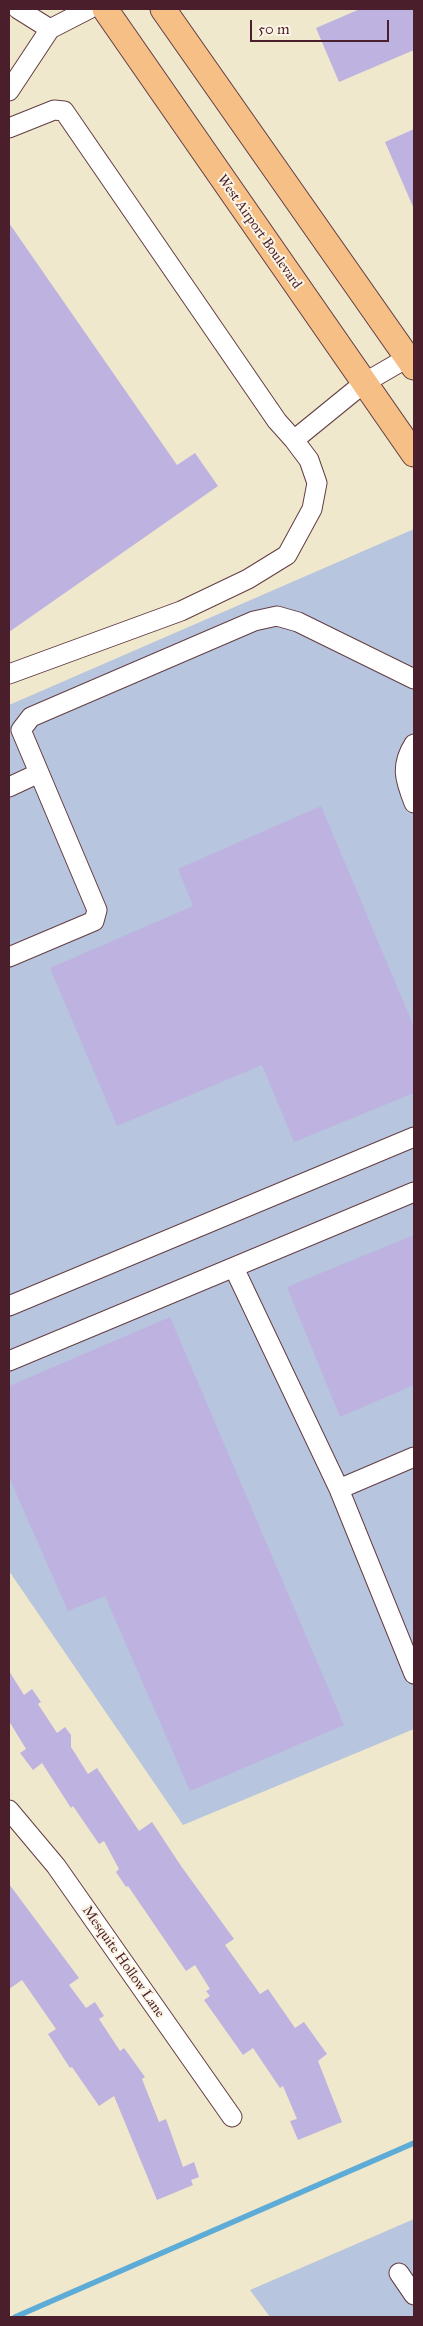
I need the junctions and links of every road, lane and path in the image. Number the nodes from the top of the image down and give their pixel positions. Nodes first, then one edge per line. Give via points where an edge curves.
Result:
1 (18, 9) edge
2 (89, 9) edge
3 (105, 9) edge
4 (172, 12) edge
5 (9, 13) edge
6 (50, 29) junction
7 (12, 85) edge
8 (9, 128) edge
9 (412, 359) edge
10 (364, 383) junction
11 (294, 440) junction
12 (414, 454) edge
13 (9, 674) edge
14 (414, 678) edge
15 (414, 744) edge
16 (39, 773) junction
17 (9, 787) edge
18 (414, 803) edge
19 (9, 957) edge
20 (414, 1137) edge
21 (414, 1192) edge
22 (234, 1268) junction
23 (9, 1306) edge
24 (9, 1361) edge
25 (414, 1457) edge
26 (339, 1490) junction
27 (414, 1674) edge
28 (9, 1810) edge
29 (232, 2117) dead end
30 (399, 2273) dead end
31 (414, 2295) edge

1 - 5 street
1 - 6 street
2 - 6 street
3 - 10 main road, West Airport Boulevard
4 - 9 main road
6 - 7 street
8 - 11 street via 54,110 64,111 277,421
9 - 10 street
10 - 11 street
10 - 12 main road, West Airport Boulevard
11 - 13 street via 309,460 317,483 312,509 287,555 248,579 181,611
14 - 16 street via 298,622 277,616 254,621 31,717 20,730
15 - 18 street via 408,755 405,777
16 - 17 street
16 - 19 street via 97,910 94,921
20 - 23 street
21 - 22 street
22 - 24 street
22 - 26 street
25 - 26 street
26 - 27 street
28 - 29 street, Mesquite Hollow Lane via 56,1866
30 - 31 street

